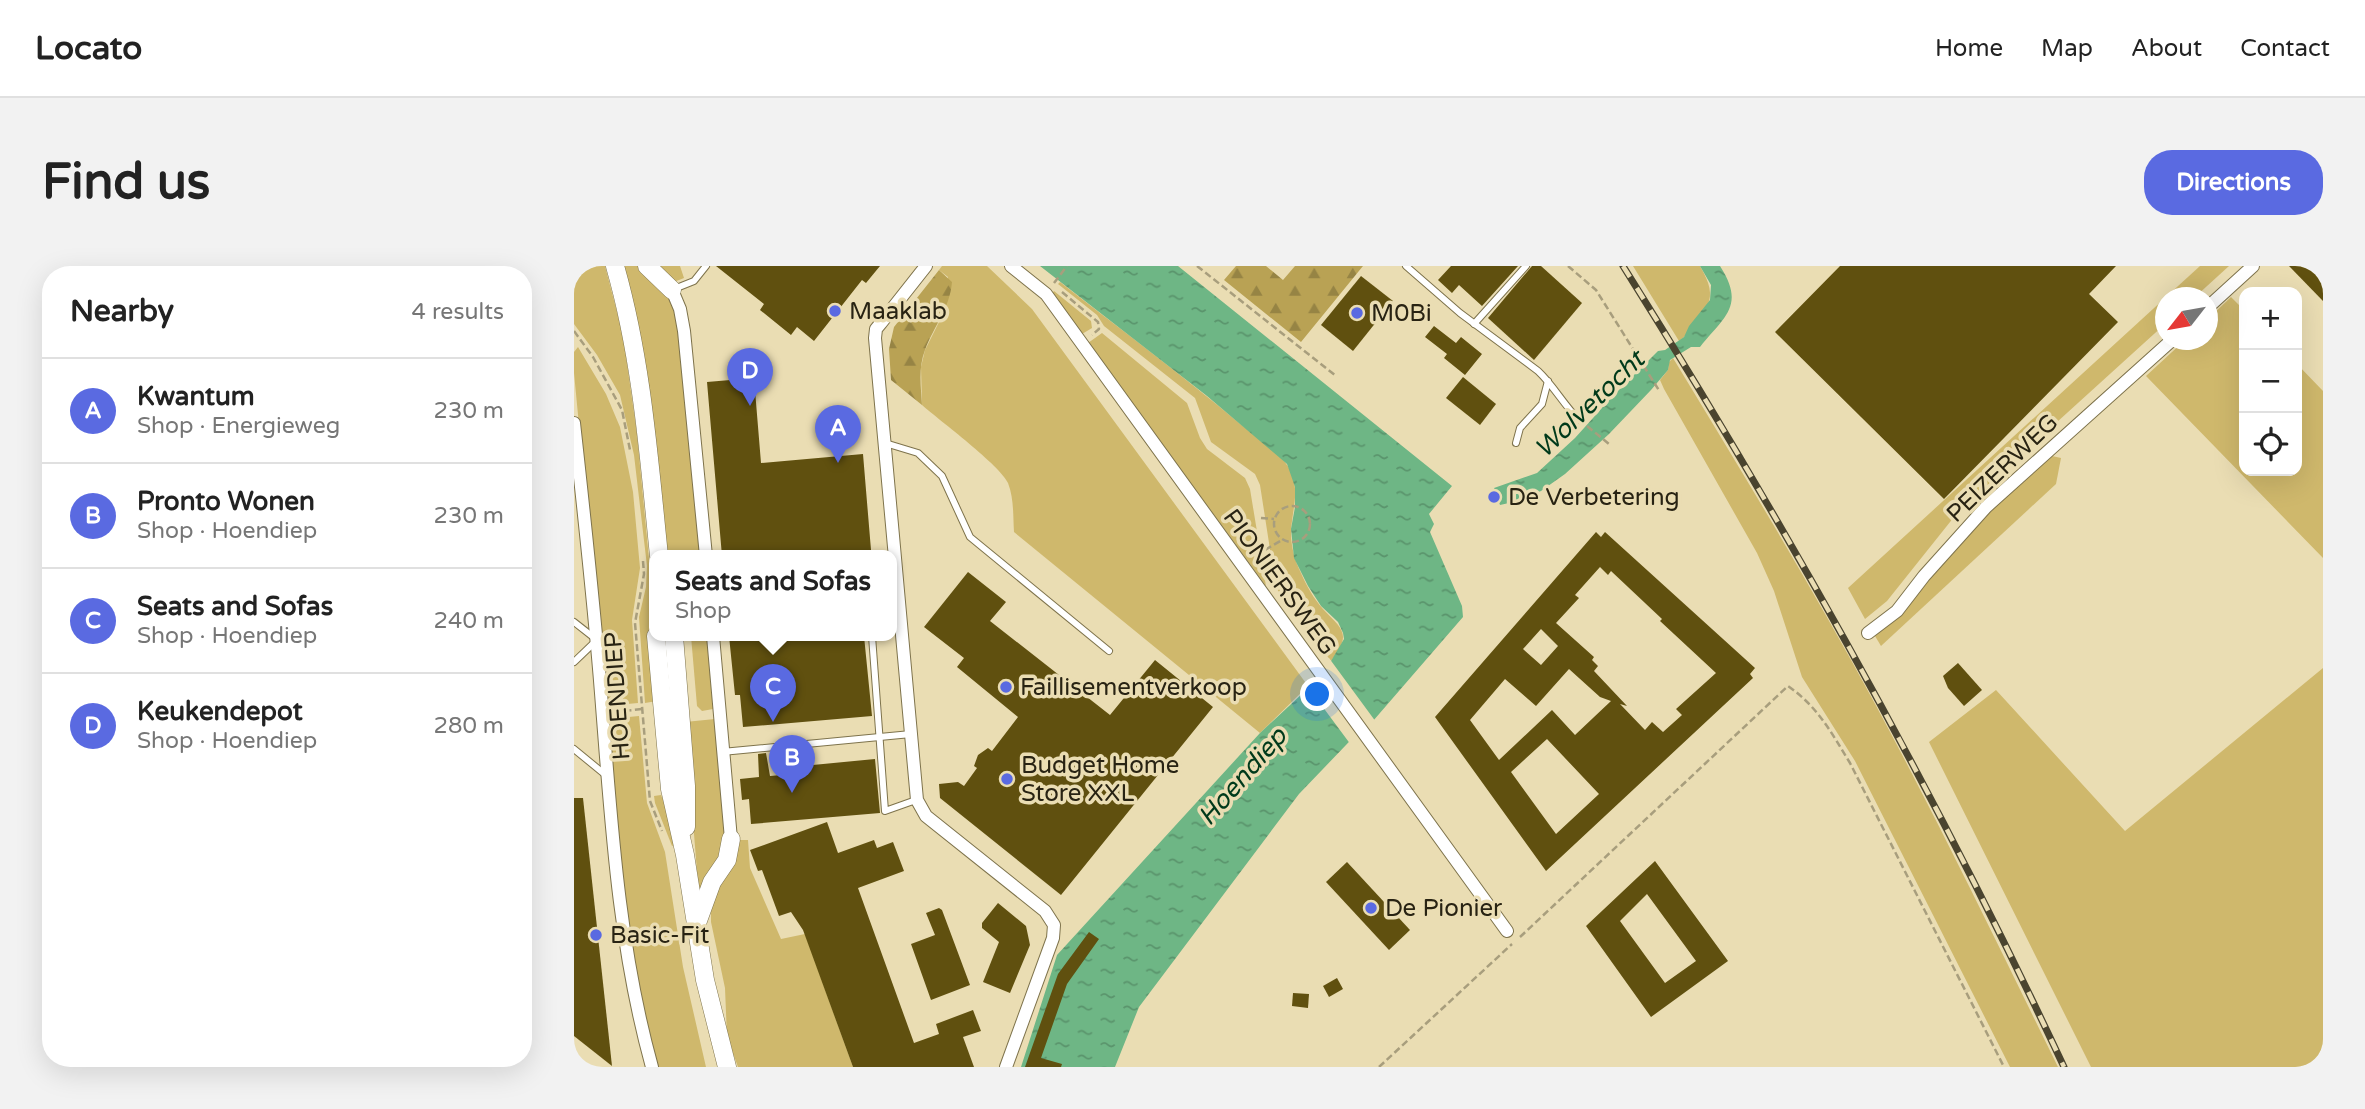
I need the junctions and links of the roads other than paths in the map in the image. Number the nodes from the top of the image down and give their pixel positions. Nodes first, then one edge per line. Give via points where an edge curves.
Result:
1 (615, 266) edge
2 (648, 266) edge
3 (706, 266) edge
4 (926, 266) edge
5 (1011, 266) edge
6 (1406, 266) edge
7 (1525, 266) edge
8 (2253, 266) edge
9 (672, 290) junction
10 (2218, 298) edge
11 (1474, 324) junction
12 (2161, 350) edge
13 (1548, 381) junction
14 (1578, 419) road end
15 (574, 423) edge
16 (885, 443) junction
17 (1516, 443) dead end
18 (650, 550) edge
19 (705, 550) edge
20 (892, 550) edge
21 (897, 617) edge
22 (574, 622) edge
23 (1868, 633) dead end
24 (597, 640) junction
25 (656, 641) edge
26 (674, 641) edge
27 (713, 641) edge
28 (872, 641) edge
29 (1109, 651) dead end
30 (574, 662) edge
31 (911, 734) junction
32 (879, 737) junction
33 (574, 749) edge
34 (722, 752) junction
35 (608, 777) junction
36 (917, 800) junction
37 (731, 839) joint
38 (685, 855) junction
39 (696, 926) junction
40 (1507, 930) dead end
41 (652, 1067) edge
42 (727, 1067) edge
43 (1006, 1067) edge

1 - 18 main road via 649,452
2 - 9 main road
3 - 9 lane via 694,281
4 - 16 street via 876,330
5 - 40 street, PIONIERSWEG via 1046,294
6 - 11 lane
7 - 11 lane
8 - 10 street
9 - 19 street via 684,331
11 - 13 lane
12 - 23 street, PEIZERWEG via 1986,507 1897,611
13 - 14 lane
13 - 17 lane via 1542,404 1524,422
15 - 24 street, HOENDIEP
16 - 20 street
16 - 29 lane via 918,453 942,476 970,537
21 - 31 street
22 - 24 lane, HOENDIEP
24 - 30 lane, HOENDIEP
24 - 35 street, HOENDIEP
25 - 38 main road, HOENDIEP via 670,789
26 - 38 main road, HOENDIEP via 686,786
27 - 34 street
28 - 32 lane
31 - 32 lane
31 - 36 street
32 - 34 lane
32 - 36 lane via 886,811
33 - 35 lane, HOENDIEP
34 - 37 street
35 - 41 street, HOENDIEP via 619,906
36 - 43 street via 926,816 1045,911 1054,925
37 - 39 main road via 727,860 712,882
38 - 39 main road, HOENDIEP
39 - 42 main road, HOENDIEP

